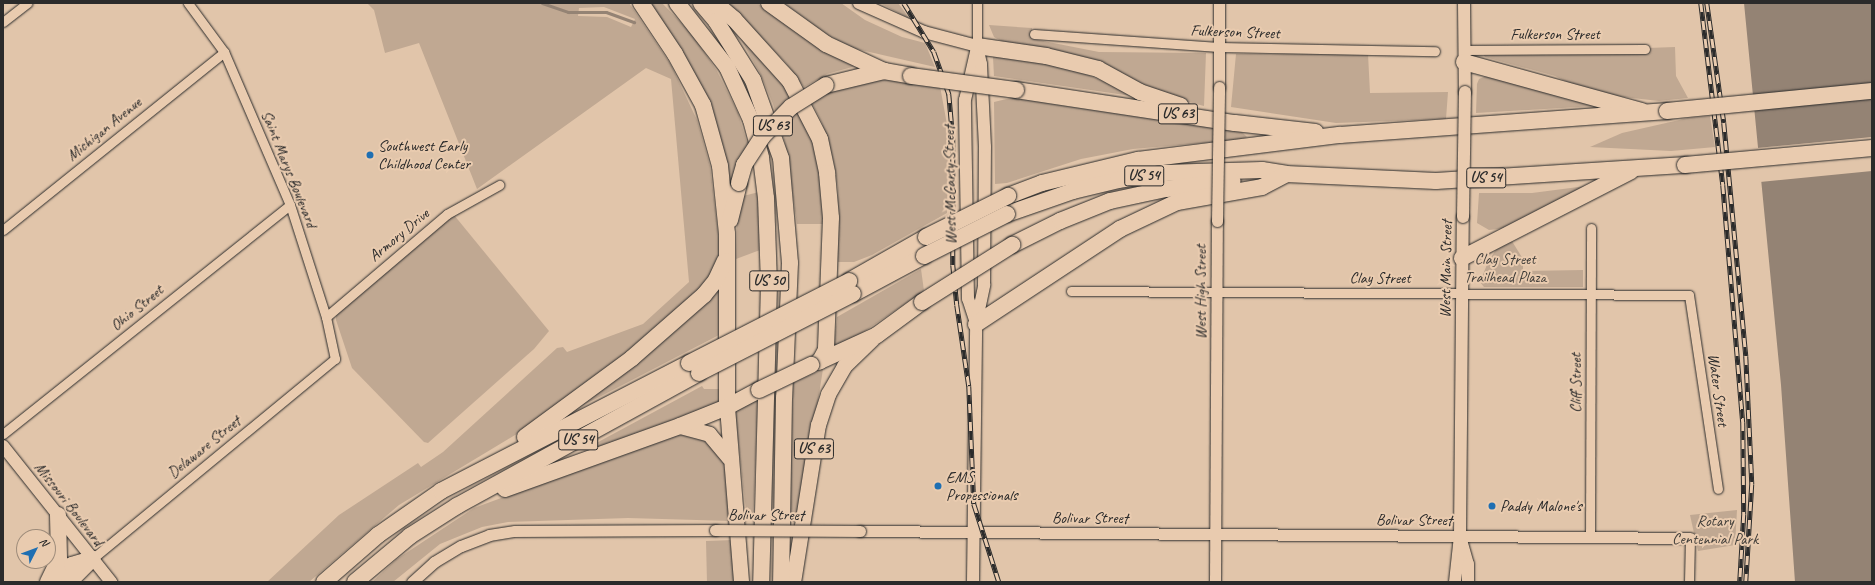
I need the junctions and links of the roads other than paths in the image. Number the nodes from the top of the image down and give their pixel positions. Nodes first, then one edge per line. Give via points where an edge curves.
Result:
1 (27, 3) edge
2 (188, 3) edge
3 (641, 3) edge
4 (677, 3) edge
5 (701, 3) edge
6 (715, 3) edge
7 (769, 3) edge
8 (859, 3) edge
9 (977, 3) edge
10 (1219, 3) edge
11 (1464, 3) edge
12 (3, 22) edge
13 (1034, 34) dead end
14 (977, 46) junction
15 (1219, 47) junction
16 (1646, 49) dead end
17 (1435, 51) dead end
18 (224, 52) junction
19 (1464, 56) junction
20 (884, 71) junction
21 (1872, 91) edge
22 (1647, 113) junction
23 (1234, 123) junction
24 (1340, 135) junction
25 (1872, 148) edge
26 (1637, 168) junction
27 (1286, 174) junction
28 (499, 185) dead end
29 (290, 205) junction
30 (1592, 228) dead end
31 (3, 230) edge
32 (727, 234) junction
33 (727, 256) junction
34 (1462, 258) junction
35 (851, 288) junction
36 (1071, 290) dead end
37 (1217, 292) junction
38 (1461, 294) junction
39 (1591, 295) junction
40 (1689, 295) joint
41 (326, 316) junction
42 (976, 324) junction
43 (877, 335) junction
44 (334, 359) joint
45 (815, 363) junction
46 (694, 368) junction
47 (727, 407) junction
48 (680, 426) junction
49 (3, 434) edge
50 (3, 446) edge
51 (729, 458) junction
52 (488, 465) junction
53 (1718, 489) dead end
54 (457, 506) junction
55 (58, 515) junction
56 (973, 533) junction
57 (1216, 535) junction
58 (1460, 536) junction
59 (1590, 537) junction
60 (1690, 538) joint
61 (92, 558) junction
62 (50, 582) edge
63 (69, 582) edge
64 (111, 582) edge
65 (324, 582) edge
66 (355, 582) edge
67 (412, 582) edge
68 (741, 582) edge
69 (761, 582) edge
70 (781, 582) edge
71 (793, 582) edge
72 (973, 582) edge
73 (1215, 582) edge
74 (1455, 582) edge
75 (1468, 582) edge
76 (1689, 582) edge

1 - 12 street
2 - 18 street, Saint Marys Boulevard
3 - 32 highway via 675,54 703,105 720,166
4 - 69 highway, US 50 via 727,67 751,120 761,158 766,198 769,284
5 - 70 highway, US 50 via 716,21 753,80 780,158 790,263 784,398
6 - 45 highway via 734,19 790,81 820,139 827,173 831,218 826,350
7 - 20 highway via 826,44
8 - 14 main road via 924,32
9 - 14 street, West McCarty Street
10 - 15 street, West High Street
11 - 19 main road, West Main Street
13 - 15 street, Fulkerson Street
14 - 23 highway via 1046,56 1098,69 1154,98
14 - 42 main road, West McCarty Street via 981,64 985,147 984,286
14 - 42 main road, West McCarty Street via 966,100 968,298
15 - 17 street, Fulkerson Street
15 - 37 street, West High Street, bridge
16 - 19 street, Fulkerson Street
18 - 29 street, Saint Marys Boulevard
18 - 31 street, Michigan Avenue
19 - 22 highway
19 - 34 main road, West Main Street, bridge
20 - 23 highway, US 63, bridge
20 - 32 highway, US 63, bridge via 826,85 791,108 762,136 744,165
21 - 22 highway, US 54, bridge
22 - 24 highway, US 54
23 - 24 highway, US 63
24 - 35 highway, US 54, bridge via 1138,160 1042,183 1008,196 926,237
25 - 26 highway, US 54, bridge
26 - 27 highway, US 54 via 1436,181
26 - 34 highway
27 - 35 highway, US 54, bridge via 1262,170 1164,172 1073,191 1007,214 924,256
27 - 42 highway via 1262,187 1177,202 1120,229
27 - 43 highway, US 63, bridge via 1166,189 1110,201 1012,245 922,302
28 - 41 street, Armory Drive via 448,214
29 - 41 street, Saint Marys Boulevard
29 - 49 street, Ohio Street
30 - 39 street, Cliff Street
32 - 33 highway, US 63
33 - 47 highway, US 63
33 - 52 highway via 708,290 632,358
34 - 38 main road, West Main Street
35 - 46 highway, US 54, bridge
36 - 37 street, Clay Street
37 - 38 street, Clay Street
37 - 57 street, West High Street
38 - 39 street, Clay Street
38 - 58 main road, West Main Street
39 - 40 street, Clay Street
39 - 59 street, Cliff Street
40 - 53 street, Water Street
41 - 44 street, Saint Marys Boulevard
42 - 56 main road, West McCarty Street
43 - 45 highway
43 - 71 highway, US 63 via 844,366 828,394 818,425
44 - 61 street, Delaware Street
45 - 47 highway, bridge
46 - 52 highway, US 54
46 - 54 highway, US 54
47 - 48 highway
47 - 51 highway, US 63
48 - 51 highway via 709,434
48 - 54 highway
50 - 55 main road, Missouri Boulevard
51 - 68 highway, US 63
52 - 65 highway, US 54 via 407,514
54 - 66 highway, US 54 via 410,536
55 - 61 main road, Missouri Boulevard
55 - 62 highway via 59,559
56 - 57 street, Bolivar Street
56 - 67 street, Bolivar Street, bridge via 516,531 490,535 461,546 434,562
56 - 72 main road, West McCarty Street
57 - 58 street, Bolivar Street
57 - 73 street, West High Street
58 - 59 street, Bolivar Street
58 - 74 main road, West Main Street
58 - 75 main road, West Main Street via 1468,564
59 - 60 street, Bolivar Street
60 - 76 street
61 - 62 highway via 72,565
61 - 63 highway
61 - 64 main road, Missouri Boulevard

